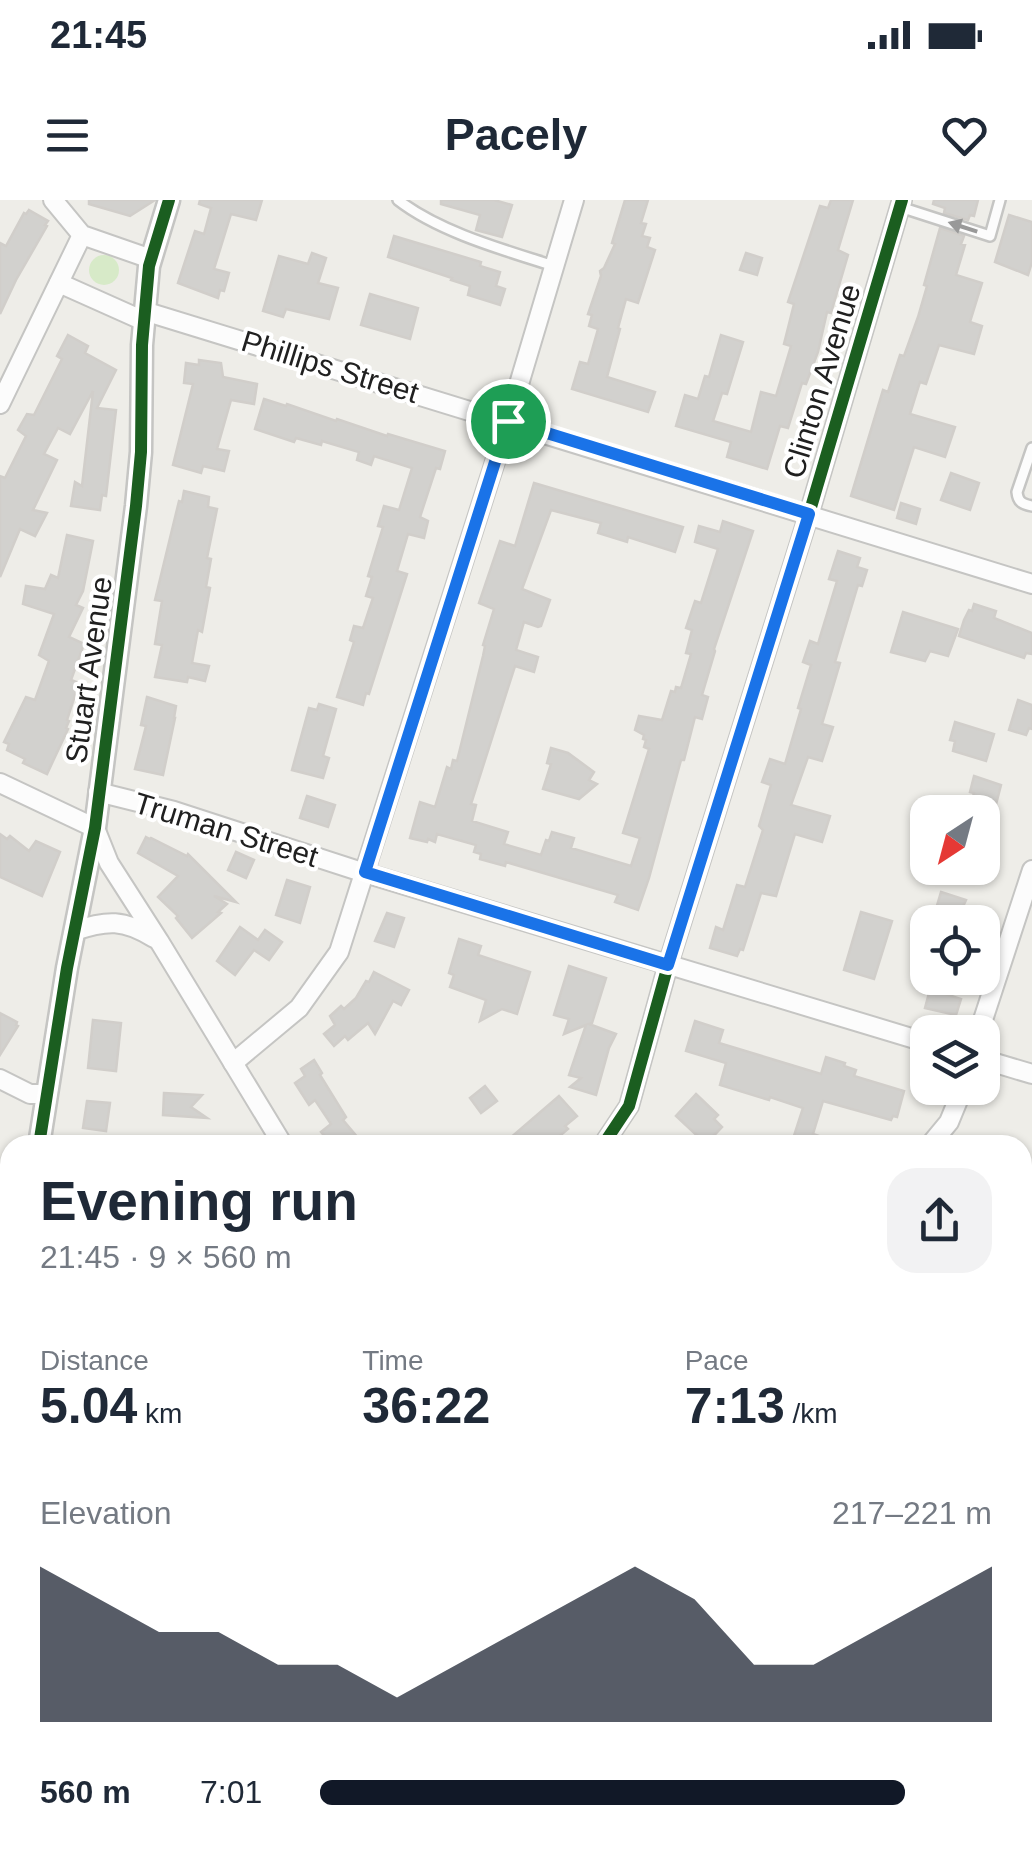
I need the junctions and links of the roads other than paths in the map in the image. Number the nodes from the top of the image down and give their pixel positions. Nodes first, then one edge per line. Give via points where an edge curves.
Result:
1 (53, 200) edge
2 (170, 200) edge
3 (398, 200) edge
4 (574, 200) edge
5 (1000, 200) edge
6 (901, 204) edge
7 (82, 234) junction
8 (151, 259) junction
9 (554, 266) junction
10 (58, 282) junction
11 (144, 316) junction
12 (0, 404) edge
13 (508, 421) junction
14 (1032, 448) edge
15 (1032, 506) edge
16 (809, 514) junction
17 (1032, 584) edge
18 (0, 783) edge
19 (98, 792) junction
20 (94, 828) junction
21 (1032, 870) edge
22 (365, 872) junction
23 (74, 930) junction
24 (159, 941) junction
25 (668, 965) junction
26 (985, 1015) edge
27 (910, 1038) edge
28 (233, 1063) junction
29 (1000, 1064) edge
30 (1032, 1074) edge
31 (0, 1079) edge
32 (46, 1094) junction
33 (956, 1105) edge
34 (40, 1135) edge
35 (277, 1135) edge
36 (609, 1135) edge
37 (938, 1135) edge

1 - 7 street
2 - 8 street, Stuart Avenue
3 - 9 lane via 424,218
4 - 9 street
5 -> 6 lane via 990,236
6 - 16 street, Clinton Avenue
7 - 8 street
7 - 10 street
8 - 11 street, Stuart Avenue
9 - 13 street
10 - 11 street, Phillips Street
10 - 12 street
11 - 13 street, Phillips Street
11 - 19 street, Stuart Avenue via 138,488
13 - 16 street, Phillips Street
13 - 22 street
14 - 15 lane via 1016,492 1022,504
16 - 17 street, Phillips Street
16 - 25 street, Clinton Avenue
18 - 20 street, Truman Street
19 - 20 street, Stuart Avenue
19 - 22 street, Truman Street
20 - 23 street, Stuart Avenue
20 - 24 street
21 - 26 street
22 - 25 street, Truman Street
22 - 28 street via 339,952 298,1008
23 - 24 street via 121,923
23 - 32 street, Stuart Avenue
24 - 28 street
25 - 27 street, Truman Street
25 - 36 street, Clinton Avenue via 629,1106
28 - 35 street
29 - 30 street
31 - 32 street
32 - 34 street, Stuart Avenue
33 - 37 street

